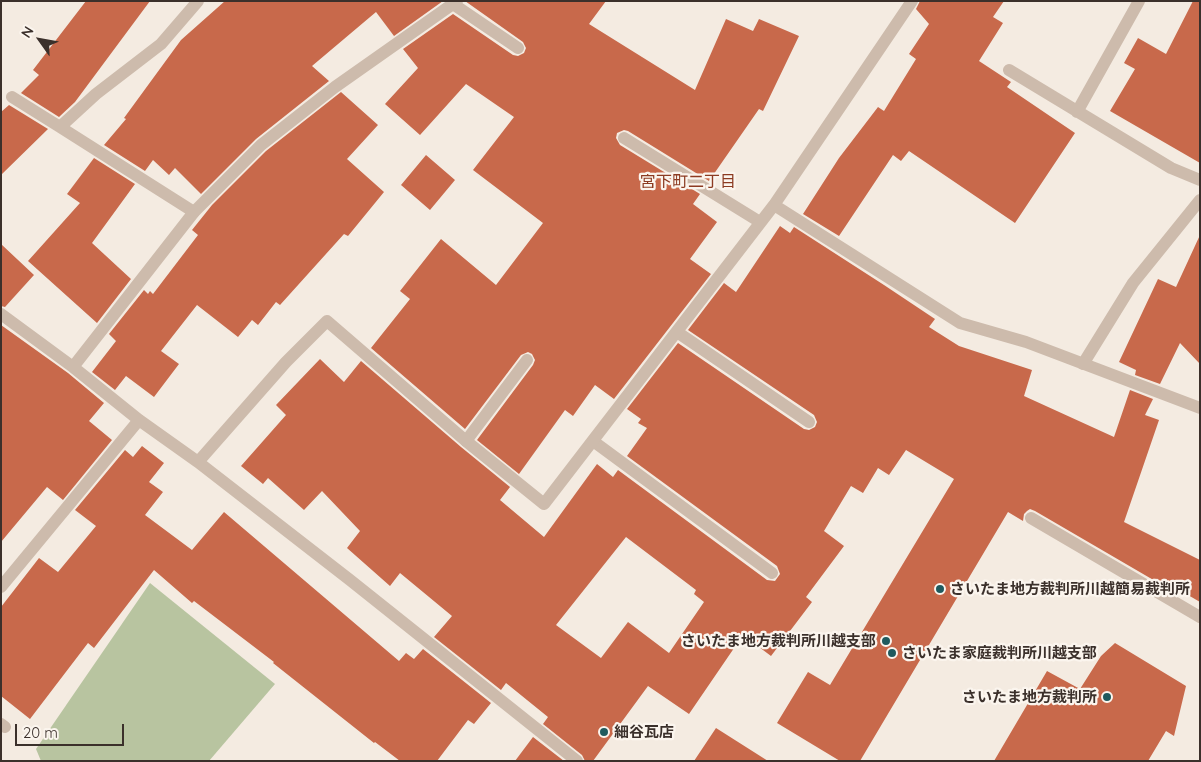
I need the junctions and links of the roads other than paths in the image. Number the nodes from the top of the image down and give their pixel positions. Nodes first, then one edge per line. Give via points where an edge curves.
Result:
1 (198, 1) edge
2 (912, 1) edge
3 (1139, 1) edge
4 (455, 3) edge
5 (518, 48) dead end
6 (1009, 70) dead end
7 (12, 97) dead end
8 (1077, 112) junction
9 (60, 127) junction
10 (624, 138) dead end
11 (1200, 180) edge
12 (1200, 200) edge
13 (774, 205) junction
14 (194, 212) junction
15 (760, 222) junction
16 (1, 314) edge
17 (677, 332) junction
18 (527, 360) dead end
19 (1083, 364) junction
20 (72, 367) junction
21 (1200, 408) edge
22 (139, 420) junction
23 (809, 422) dead end
24 (466, 441) junction
25 (593, 441) junction
26 (198, 462) junction
27 (1032, 518) dead end
28 (772, 573) dead end
29 (1, 587) edge
30 (1200, 617) edge
31 (578, 761) edge

1 - 9 street via 162,44 96,94
2 - 13 street
3 - 8 street
4 - 5 street
4 - 14 street via 335,87 261,145
6 - 8 street
7 - 9 street
8 - 11 street via 1171,168
9 - 14 street
10 - 15 street
12 - 19 street via 1133,283
13 - 15 street
13 - 19 street via 960,323 1026,342
14 - 20 street
15 - 17 street
16 - 20 street
17 - 23 street
17 - 25 street
18 - 24 street
19 - 21 street
20 - 22 street
22 - 26 street
22 - 29 street
24 - 25 street via 544,504
24 - 26 street via 327,321 286,362
25 - 28 street
26 - 31 street
27 - 30 street

